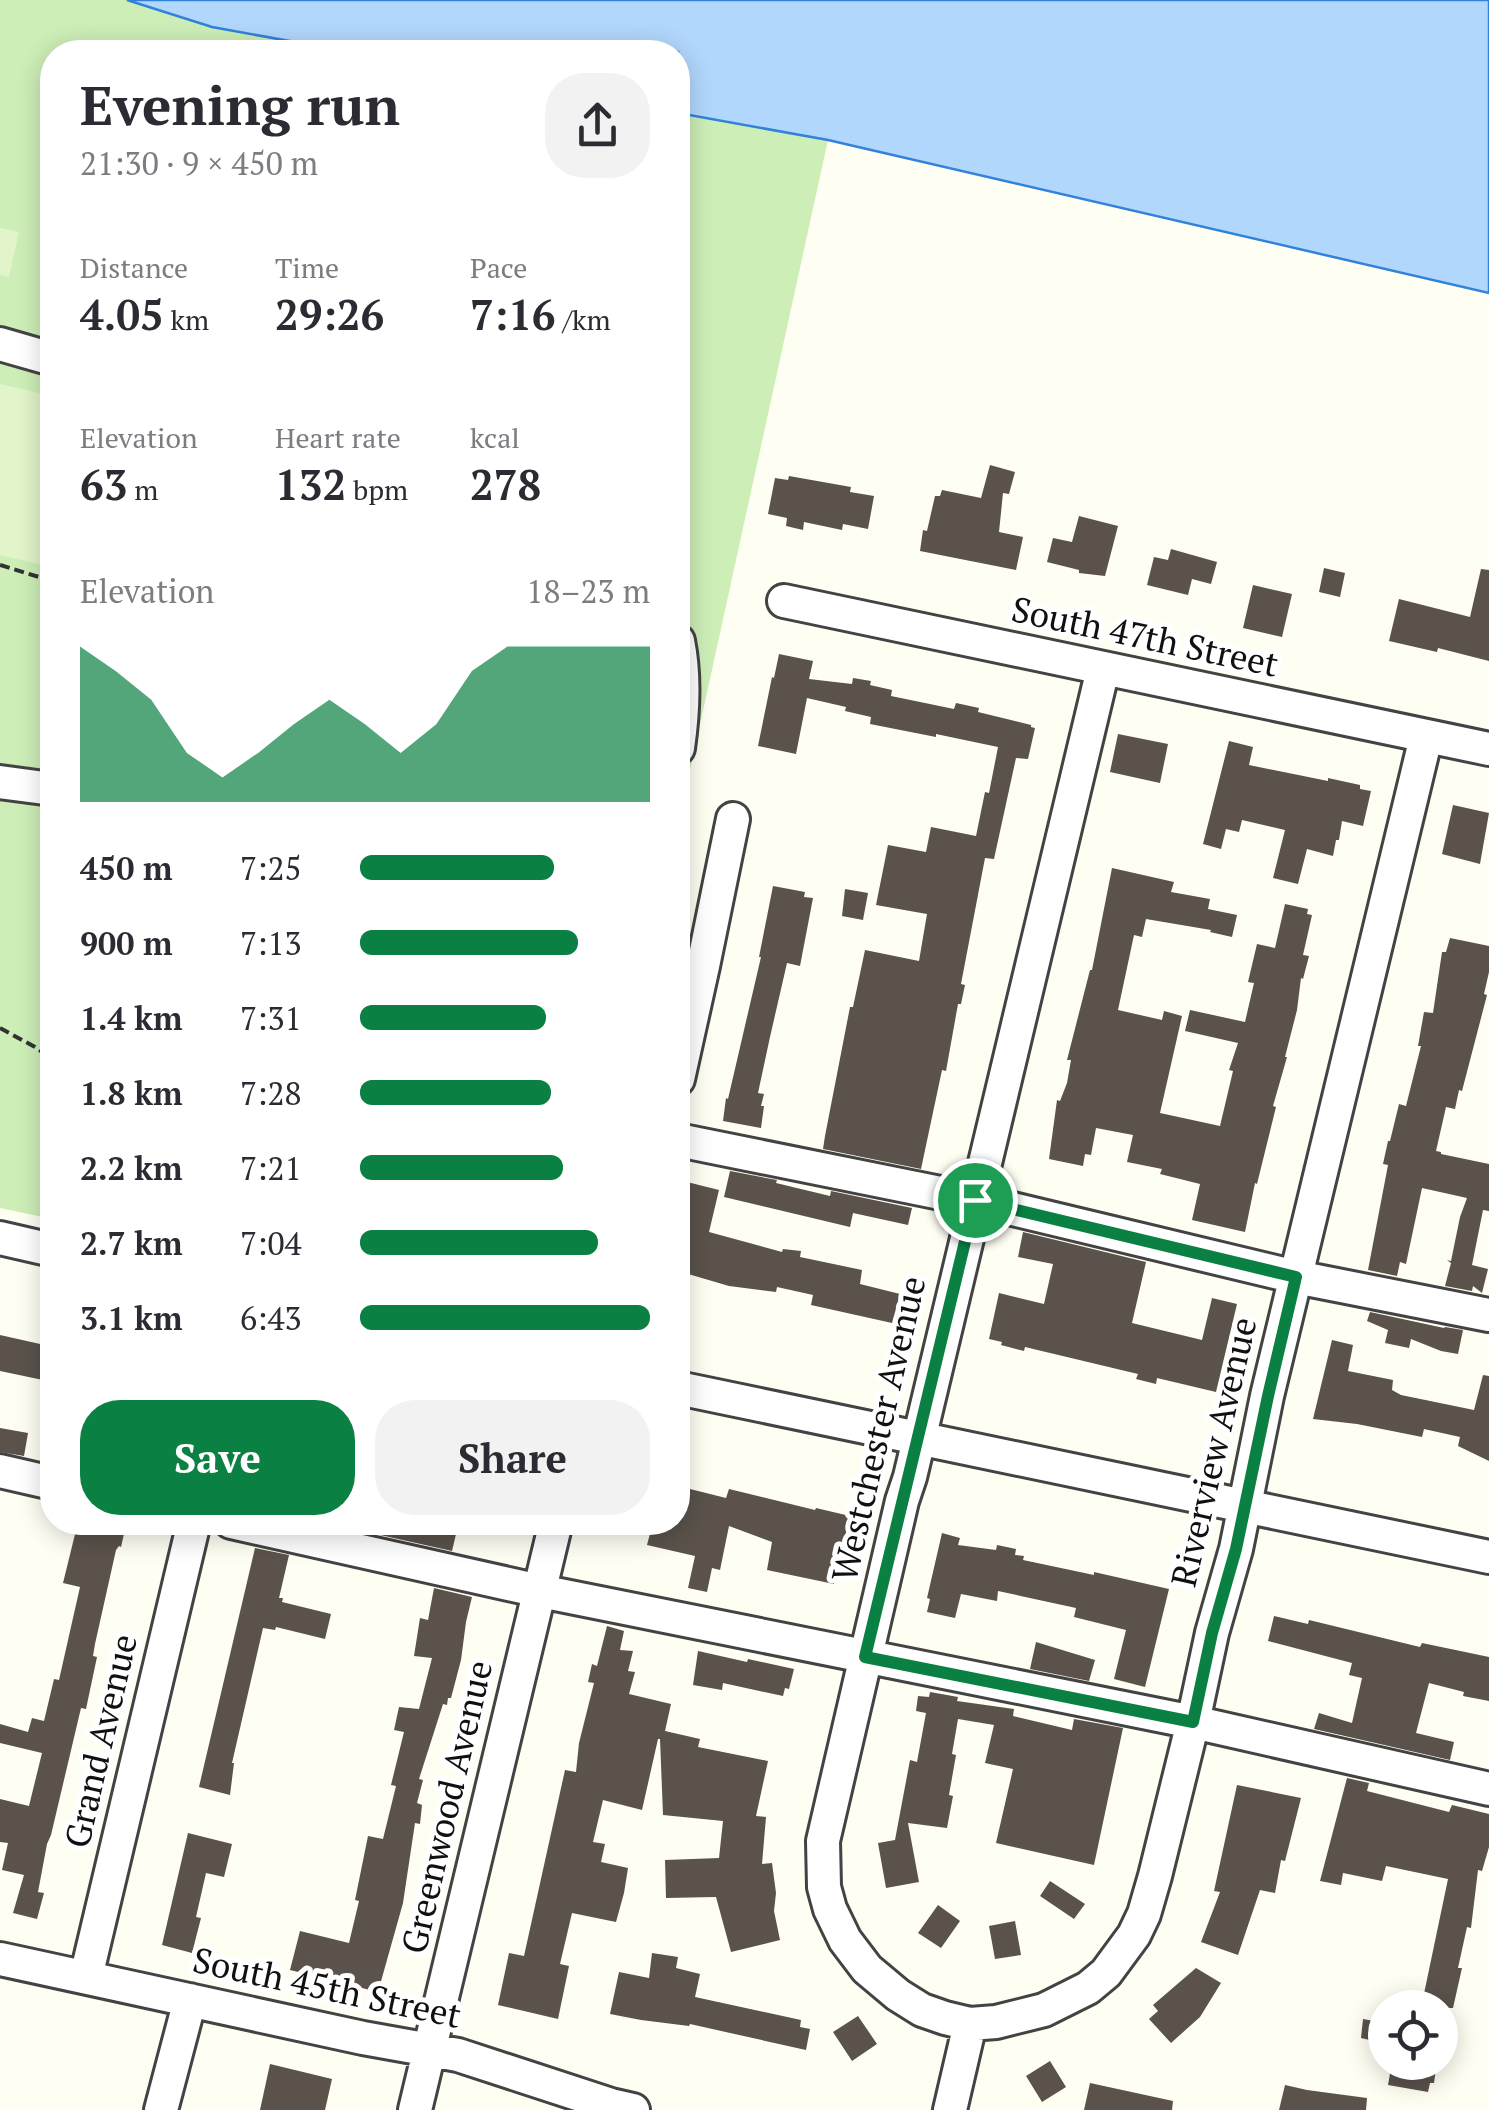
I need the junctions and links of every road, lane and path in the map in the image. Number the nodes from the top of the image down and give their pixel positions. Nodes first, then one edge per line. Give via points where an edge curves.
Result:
1 (0, 344) edge
2 (40, 356) edge
3 (0, 565) edge
4 (40, 577) edge
5 (784, 601) dead end
6 (1103, 669) junction
7 (1426, 737) junction
8 (1489, 749) edge
9 (0, 782) edge
10 (40, 788) edge
11 (733, 818) dead end
12 (690, 1024) edge
13 (0, 1028) edge
14 (40, 1052) edge
15 (690, 1142) edge
16 (975, 1200) junction
17 (0, 1238) edge
18 (40, 1247) edge
19 (1296, 1277) junction
20 (1489, 1315) edge
21 (690, 1390) edge
22 (918, 1437) junction
23 (0, 1471) edge
24 (40, 1480) edge
25 (1244, 1505) junction
26 (191, 1535) edge
27 (289, 1535) edge
28 (553, 1535) edge
29 (1489, 1557) edge
30 (540, 1591) junction
31 (865, 1657) junction
32 (1193, 1722) junction
33 (1489, 1789) edge
34 (0, 1959) edge
35 (86, 1978) junction
36 (190, 2000) junction
37 (970, 2024) junction
38 (430, 2050) junction
39 (161, 2110) edge
40 (415, 2110) edge
41 (633, 2110) edge
42 (950, 2110) edge

1 - 2 street
3 - 4 path
5 - 6 street, South 47th Street
6 - 7 street, South 47th Street
6 - 16 street, Westchester Avenue
7 - 8 street, South 47th Street
7 - 19 street, Riverview Avenue
9 - 10 street
11 - 12 street
13 - 14 path
15 - 16 street
16 - 19 street
16 - 22 street, Westchester Avenue
17 - 18 street
19 - 20 street
19 - 25 street, Riverview Avenue
21 - 22 street
22 - 25 street
22 - 31 street, Westchester Avenue
23 - 24 street
25 - 29 street
25 - 32 street, Riverview Avenue
26 - 35 street, Grand Avenue
27 - 30 street
28 - 30 street, Greenwood Avenue
30 - 31 street
30 - 38 street, Greenwood Avenue
31 - 32 street
31 - 37 street, Westchester Avenue via 824,1841 830,1909 866,1968 898,1995
32 - 33 street
32 - 37 street, Riverview Avenue via 1144,1914 1121,1955 1066,2000
34 - 35 street, South 45th Street
35 - 36 street, South 45th Street
36 - 38 street, South 45th Street
36 - 39 street
37 - 42 street
38 - 40 street, Greenwood Avenue
38 - 41 street, South 45th Street

